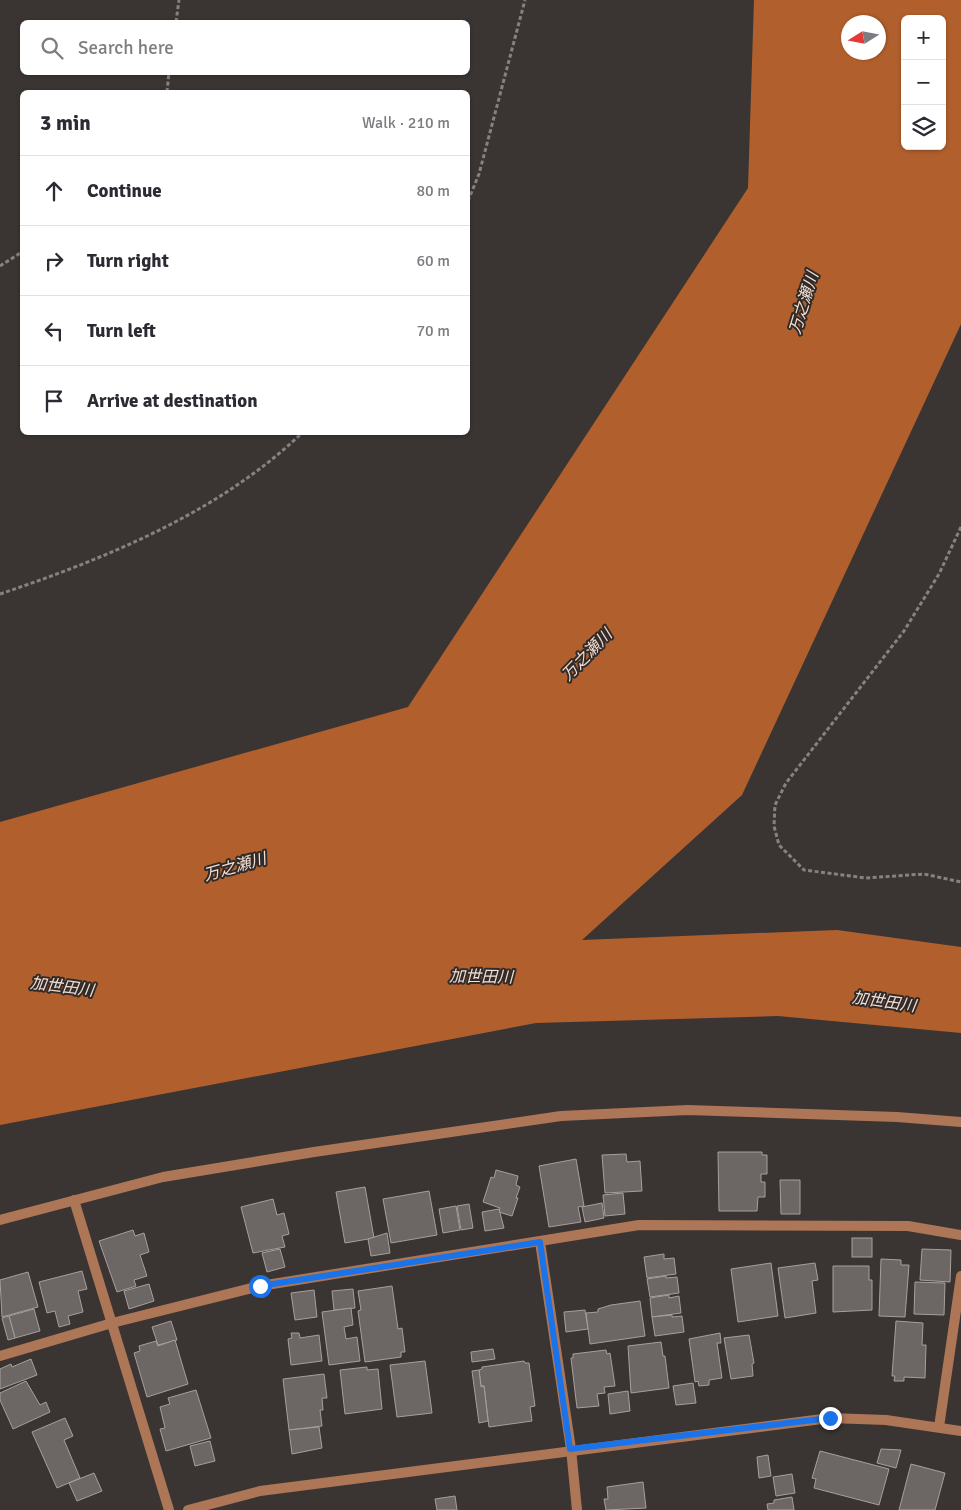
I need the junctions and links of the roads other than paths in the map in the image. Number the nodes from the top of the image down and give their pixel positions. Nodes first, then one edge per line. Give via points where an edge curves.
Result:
1 (961, 1122) edge
2 (74, 1200) junction
3 (0, 1220) edge
4 (961, 1235) edge
5 (540, 1242) junction
6 (961, 1276) edge
7 (112, 1323) junction
8 (0, 1356) edge
9 (939, 1426) junction
10 (961, 1431) edge
11 (570, 1449) junction
12 (169, 1510) edge
13 (188, 1510) edge
14 (577, 1510) edge

1 - 2 street via 708,1110 562,1116 239,1164 163,1178
2 - 3 street
2 - 7 street
4 - 5 street via 908,1226 639,1225
5 - 7 street via 260,1286
5 - 11 street
6 - 9 street
7 - 8 street
7 - 12 street
9 - 10 street
9 - 11 street via 830,1418
11 - 13 street via 260,1491
11 - 14 street

